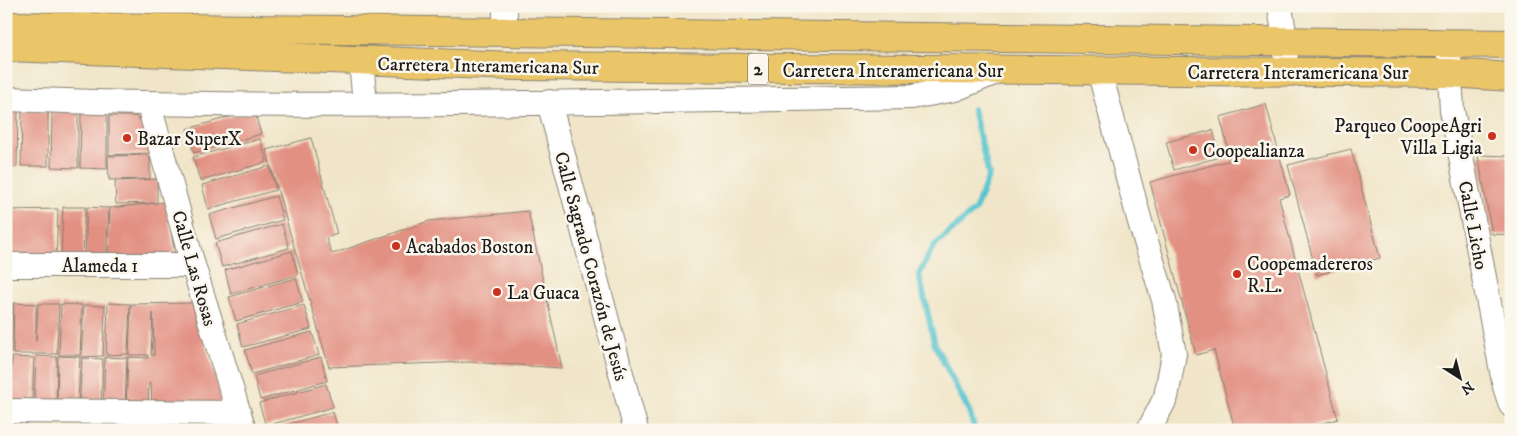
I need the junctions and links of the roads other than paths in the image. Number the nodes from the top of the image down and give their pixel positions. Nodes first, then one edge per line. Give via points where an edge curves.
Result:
1 (1280, 6) edge
2 (505, 19) edge
3 (6, 26) edge
4 (1285, 40) junction
5 (1448, 42) junction
6 (1511, 44) edge
7 (6, 48) edge
8 (361, 62) junction
9 (1099, 70) junction
10 (999, 71) junction
11 (1286, 72) junction
12 (1450, 73) junction
13 (1511, 76) edge
14 (6, 99) edge
15 (549, 102) junction
16 (365, 103) junction
17 (149, 105) junction
18 (6, 265) edge
19 (193, 265) junction
20 (1511, 405) edge
21 (6, 411) edge
22 (242, 421) edge
23 (636, 430) edge
24 (1149, 430) edge

1 - 4 street
2 - 3 highway, Carretera Interamericana Sur / 2
2 - 4 highway, Carretera Interamericana Sur / 2
4 - 5 highway, Carretera Interamericana Sur / 2
4 - 11 street
5 - 6 highway, Carretera Interamericana Sur / 2
5 - 12 street, Calle Licho
7 - 8 highway, Carretera Interamericana Sur / 2
8 - 10 highway, Carretera Interamericana Sur / 2
8 - 16 street
9 - 10 highway, Carretera Interamericana Sur / 2
9 - 11 highway, Carretera Interamericana Sur / 2
9 - 24 street via 1164,300 1174,354 1166,397
10 - 15 street via 955,89 912,97
11 - 12 highway, Carretera Interamericana Sur / 2
12 - 13 highway, Carretera Interamericana Sur / 2
12 - 20 street, Calle Licho via 1452,110
14 - 17 street
15 - 16 street
15 - 23 street, Calle Sagrado Corazón de Jesús
16 - 17 street
17 - 19 street, Calle Las Rosas
18 - 19 street, Alameda 1
19 - 22 street, Calle Las Rosas
21 - 22 street

